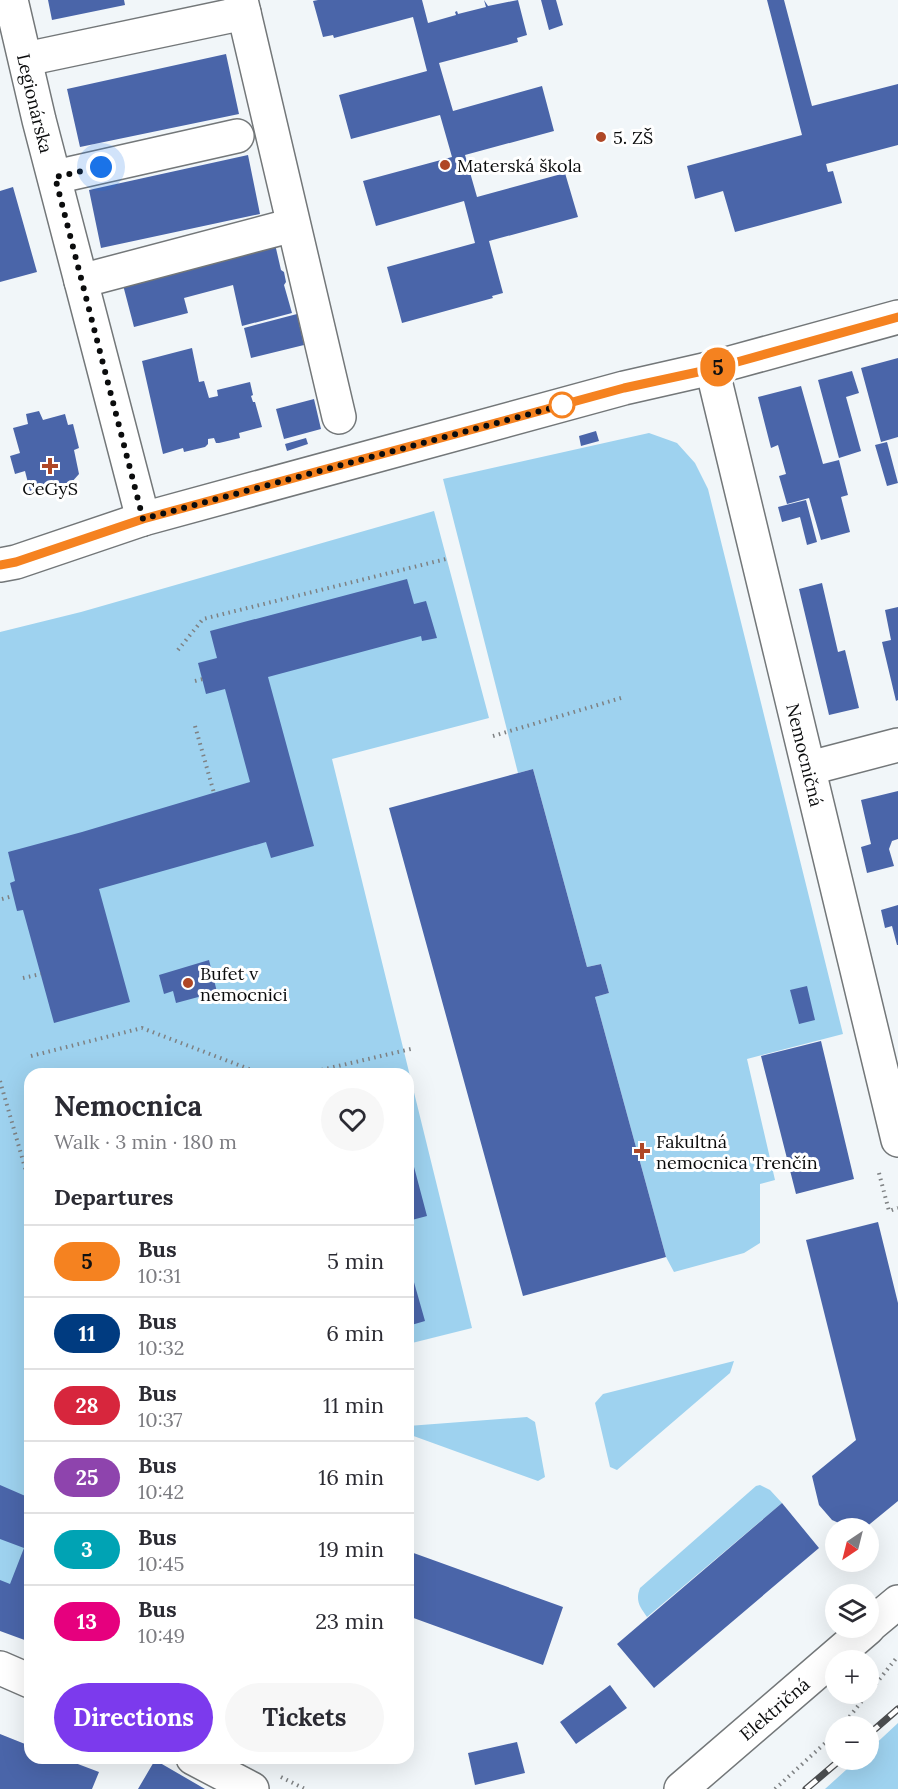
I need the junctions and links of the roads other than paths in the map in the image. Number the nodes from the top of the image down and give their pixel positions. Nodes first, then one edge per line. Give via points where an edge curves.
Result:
1 (11, 0) edge
2 (242, 7) edge
3 (26, 59) junction
4 (237, 136) dead end
5 (55, 177) junction
6 (293, 225) junction
7 (81, 281) junction
8 (898, 317) edge
9 (712, 369) junction
10 (339, 417) dead end
11 (143, 519) junction
12 (0, 565) edge
13 (898, 745) edge
14 (810, 768) junction
15 (898, 1140) edge
16 (898, 1602) edge
17 (879, 1618) edge
18 (855, 1638) edge
19 (0, 1668) edge
20 (24, 1678) edge
21 (204, 1764) edge
22 (252, 1789) edge
23 (681, 1789) edge

1 - 3 street, Legionárska
2 - 3 street
2 - 6 street
3 - 5 street, Legionárska
4 - 5 street
5 - 7 street, Legionárska
6 - 7 street
6 - 10 street
7 - 11 street, Legionárska
8 - 9 street
9 - 11 street via 624,388
9 - 14 street, Nemocničná
11 - 12 street
13 - 14 street
14 - 15 street, Nemocničná
16 - 17 street, Električná
18 - 23 street, Električná
19 - 20 street
21 - 22 street

